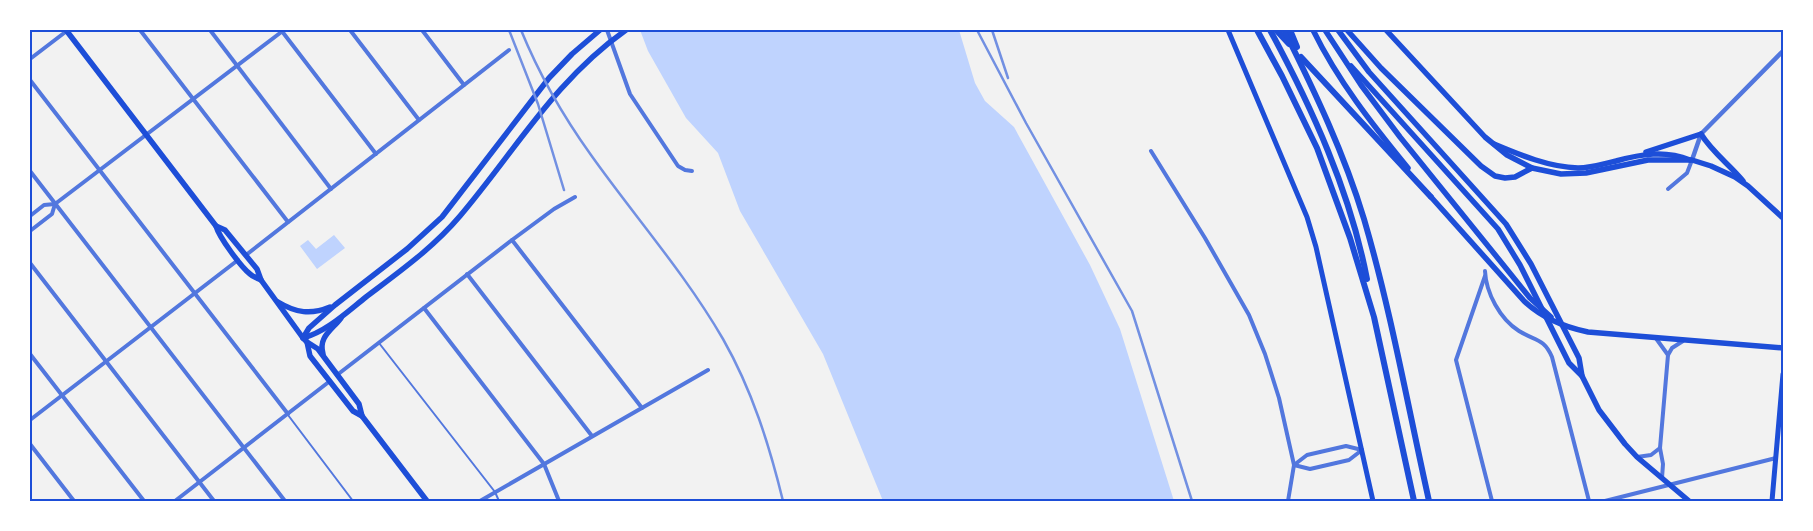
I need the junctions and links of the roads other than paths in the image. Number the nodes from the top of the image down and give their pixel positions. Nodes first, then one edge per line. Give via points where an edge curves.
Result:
1 (67, 30) edge
2 (140, 30) edge
3 (210, 30) edge
4 (350, 30) edge
5 (422, 30) edge
6 (600, 30) edge
7 (607, 30) edge
8 (626, 30) edge
9 (1228, 30) edge
10 (1257, 30) edge
11 (1270, 30) edge
12 (1276, 30) edge
13 (1284, 30) edge
14 (1290, 30) edge
15 (1313, 30) edge
16 (1325, 30) edge
17 (1338, 30) edge
18 (1347, 30) edge
19 (1386, 30) edge
20 (283, 31) edge
21 (1391, 33) edge
22 (1335, 45) junction
23 (509, 50) dead end
24 (1783, 51) edge
25 (30, 59) edge
26 (238, 66) junction
27 (30, 80) edge
28 (464, 85) junction
29 (1314, 90) junction
30 (194, 99) junction
31 (420, 120) junction
32 (1701, 134) junction
33 (147, 135) junction
34 (1494, 144) junction
35 (1151, 151) dead end
36 (376, 154) junction
37 (1638, 156) junction
38 (1692, 160) junction
39 (1532, 168) junction
40 (99, 170) junction
41 (30, 171) edge
42 (692, 171) dead end
43 (1748, 186) junction
44 (331, 189) junction
45 (1668, 189) dead end
46 (1431, 196) junction
47 (575, 197) dead end
48 (55, 204) junction
49 (30, 216) edge
50 (1783, 218) edge
51 (288, 222) junction
52 (216, 226) junction
53 (30, 231) edge
54 (512, 240) junction
55 (246, 255) junction
56 (238, 260) junction
57 (30, 263) edge
58 (1484, 270) dead end
59 (468, 274) junction
60 (1485, 276) junction
61 (260, 280) junction
62 (194, 293) junction
63 (274, 298) junction
64 (335, 305) junction
65 (424, 308) junction
66 (343, 315) junction
67 (1374, 317) junction
68 (1557, 322) junction
69 (151, 328) junction
70 (1655, 337) junction
71 (1684, 339) junction
72 (305, 340) junction
73 (380, 343) junction
74 (1783, 348) edge
75 (30, 354) edge
76 (1668, 355) junction
77 (324, 358) junction
78 (106, 362) junction
79 (708, 370) dead end
80 (1783, 374) edge
81 (337, 375) junction
82 (1582, 376) junction
83 (330, 381) junction
84 (62, 396) junction
85 (642, 408) junction
86 (288, 414) junction
87 (362, 416) junction
88 (30, 420) edge
89 (592, 436) junction
90 (30, 444) edge
91 (244, 448) junction
92 (1660, 448) junction
93 (1362, 450) junction
94 (1637, 457) junction
95 (1776, 458) junction
96 (544, 464) junction
97 (1294, 465) junction
98 (1662, 478) junction
99 (199, 482) junction
100 (1668, 484) junction
101 (495, 492) junction
102 (74, 501) edge
103 (144, 501) edge
104 (176, 501) edge
105 (214, 501) edge
106 (285, 501) edge
107 (353, 501) edge
108 (427, 501) edge
109 (480, 501) edge
110 (499, 501) edge
111 (559, 501) edge
112 (1288, 501) edge
113 (1373, 501) edge
114 (1414, 501) edge
115 (1429, 501) edge
116 (1492, 501) edge
117 (1589, 501) edge
118 (1605, 501) edge
119 (1689, 501) edge
120 (1772, 501) edge

1 - 25 street
1 - 33 main road
2 - 30 street
3 - 26 street
4 - 31 street
5 - 28 street
6 - 64 main road via 549,78 452,206 430,229
7 - 42 street via 630,94 678,166
8 - 66 main road via 594,54 561,88 460,216 431,246
9 - 93 main road via 1307,217
10 - 67 highway via 1306,123 1327,174
11 - 67 highway via 1325,145 1347,204 1365,268
12 - 46 highway
13 - 29 highway
14 - 29 highway
15 - 46 main road via 1354,101
16 - 22 main road
17 - 82 main road via 1369,72 1496,211 1524,251 1572,345
18 - 39 main road via 1485,170 1505,178
19 - 21 main road
20 - 26 street
20 - 36 street
21 - 34 main road via 1485,138
22 - 68 main road via 1365,92 1417,160 1530,298
22 - 82 main road via 1489,218 1514,253 1569,363
23 - 28 street
24 - 32 street
26 - 30 street
26 - 44 street
27 - 40 street
28 - 31 street
29 - 115 highway via 1346,166 1373,253
30 - 33 street
30 - 51 street
31 - 36 street
32 - 37 main road
32 - 38 street
32 - 43 main road
33 - 40 street
33 - 52 main road
34 - 37 main road via 1538,161 1578,168
34 - 39 main road
35 - 97 street via 1248,315 1274,380
36 - 44 street
37 - 38 main road via 1664,153
38 - 39 main road via 1648,160 1586,173 1561,174
38 - 43 main road via 1724,171
38 - 45 street via 1687,173
40 - 48 street
40 - 62 street
41 - 48 street
43 - 50 main road
44 - 51 street
46 - 68 main road via 1531,307
47 - 54 street
48 - 49 street via 44,205
48 - 53 street via 52,214
48 - 69 street
51 - 55 street
52 - 55 main road via 225,230
52 - 56 main road
54 - 59 street
54 - 85 street
55 - 61 main road
56 - 61 main road
56 - 62 street
57 - 78 street
58 - 60 street
59 - 65 street
59 - 89 street
60 - 116 street via 1456,360
60 - 117 street via 1502,316 1548,348
61 - 63 main road
62 - 69 street
62 - 86 street
63 - 64 main road via 287,307 306,313
63 - 72 main road
64 - 72 main road via 309,328
65 - 73 street
65 - 96 street
66 - 72 main road
66 - 77 main road via 322,338
67 - 114 highway
68 - 70 main road via 1588,332
69 - 78 street
69 - 91 street
70 - 71 main road
70 - 76 street
71 - 74 main road
71 - 76 street
72 - 77 main road
72 - 83 main road via 310,356
73 - 81 street
73 - 101 lane
75 - 84 street
76 - 92 street
77 - 81 main road
78 - 84 street
78 - 99 street
79 - 85 street
80 - 95 main road
81 - 87 main road via 359,404
82 - 94 main road via 1606,420
83 - 86 street
83 - 87 main road via 353,411
84 - 88 street
84 - 103 street
85 - 89 street
86 - 91 street
86 - 107 lane
87 - 108 main road
89 - 96 street
90 - 102 street
91 - 99 street
91 - 106 street
92 - 94 street via 1651,455
92 - 98 street
93 - 97 street via 1346,446 1307,455
93 - 97 street via 1349,460 1310,469
93 - 113 main road
94 - 98 main road
95 - 100 street
95 - 120 main road
96 - 101 street
96 - 111 street
97 - 112 street
98 - 100 main road
99 - 104 street
99 - 105 street
100 - 118 street
100 - 119 main road
101 - 109 street
101 - 110 lane

